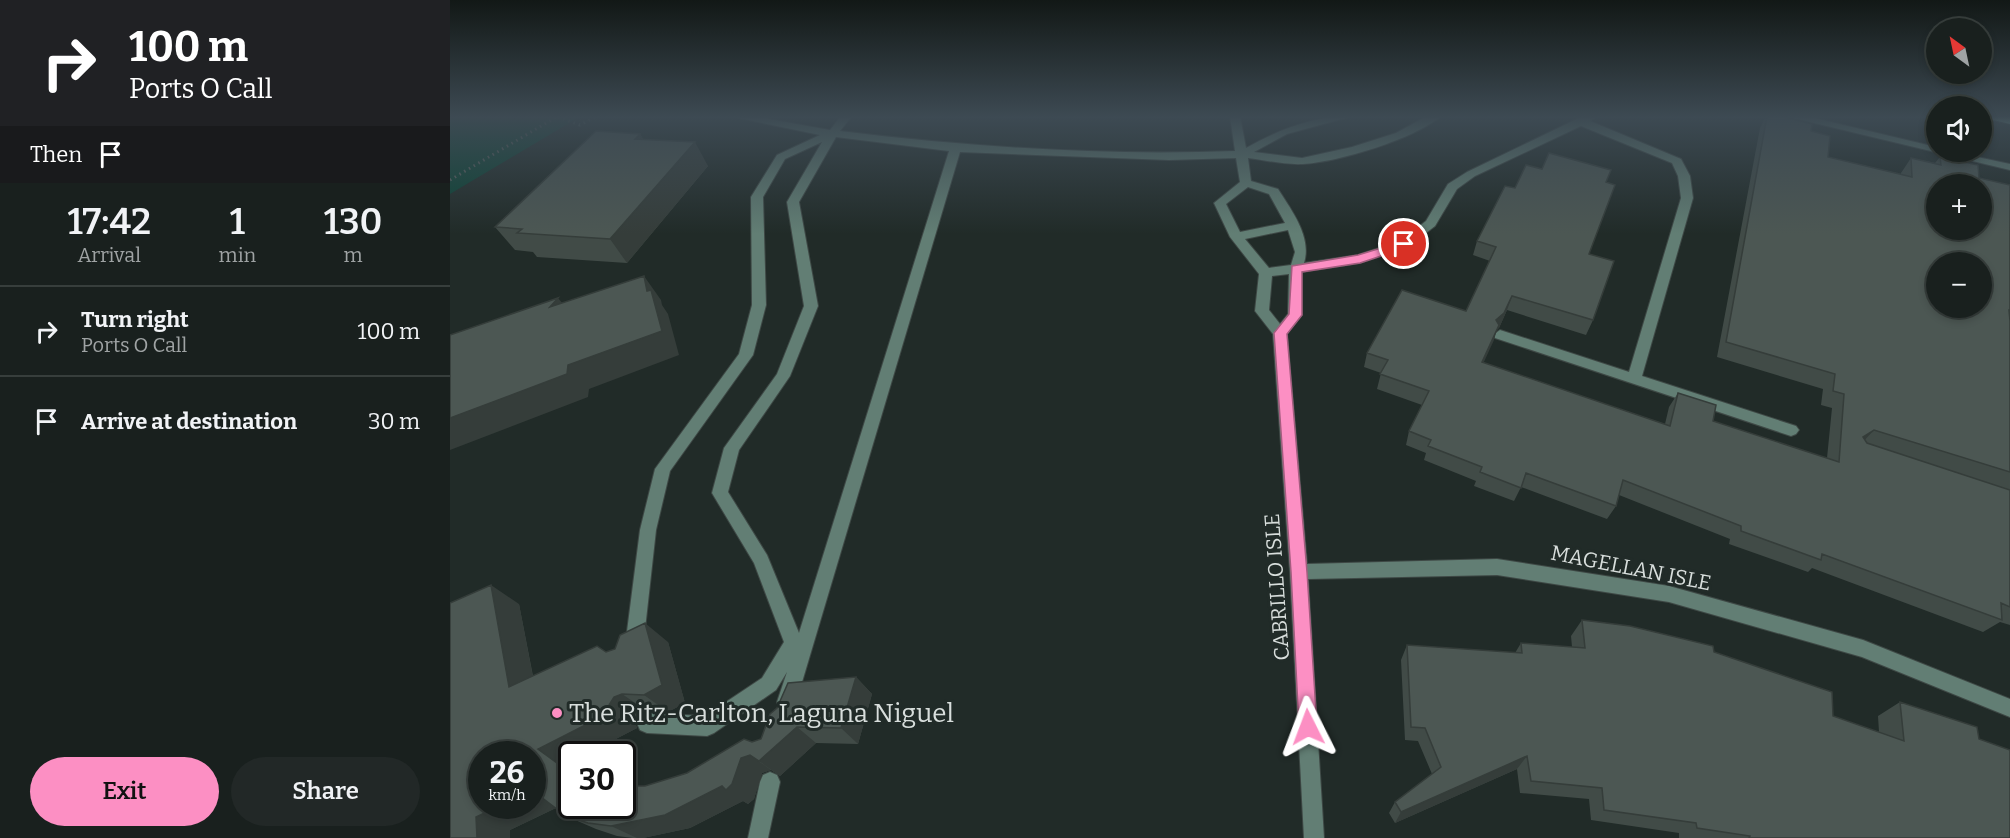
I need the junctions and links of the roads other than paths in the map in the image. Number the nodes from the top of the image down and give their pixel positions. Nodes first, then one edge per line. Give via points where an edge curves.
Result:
1 (785, 155) edge
2 (820, 155) edge
3 (953, 155) edge
4 (1124, 155) edge
5 (1215, 155) edge
6 (1242, 155) edge
7 (1251, 155) edge
8 (1328, 155) edge
9 (1511, 155) edge
10 (1665, 155) edge
11 (1987, 162) edge
12 (2010, 167) edge
13 (1246, 183) junction
14 (1293, 225) junction
15 (1236, 237) junction
16 (1296, 268) junction
17 (1266, 273) junction
18 (1280, 333) junction
19 (1500, 335) edge
20 (1634, 378) junction
21 (1791, 430) dead end
22 (1299, 572) junction
23 (632, 660) edge
24 (2010, 708) edge
25 (783, 712) edge
26 (647, 723) edge
27 (770, 782) edge
28 (758, 838) edge
29 (1314, 838) edge

1 - 23 street via 757,196 759,305 746,355 663,469 648,530
2 - 26 street via 793,202 811,306 783,376 732,447 720,493 761,560 794,643 769,684 707,726
3 - 25 street
4 - 5 street
6 - 13 street
7 - 8 street via 1302,161
9 - 16 street via 1452,187 1431,223 1404,244 1360,259
10 - 20 street via 1677,161 1688,198
11 - 12 street
13 - 14 street via 1274,192
13 - 15 street via 1220,203
14 - 15 street
14 - 16 street via 1302,252
15 - 17 street
16 - 17 street
16 - 18 street via 1296,315
17 - 18 street via 1262,311
18 - 22 street, CABRILLO ISLE
19 - 20 street
20 - 21 street
22 - 24 street, MAGELLAN ISLE via 1497,567 1669,594 1863,649
22 - 29 street, CABRILLO ISLE
27 - 28 street

